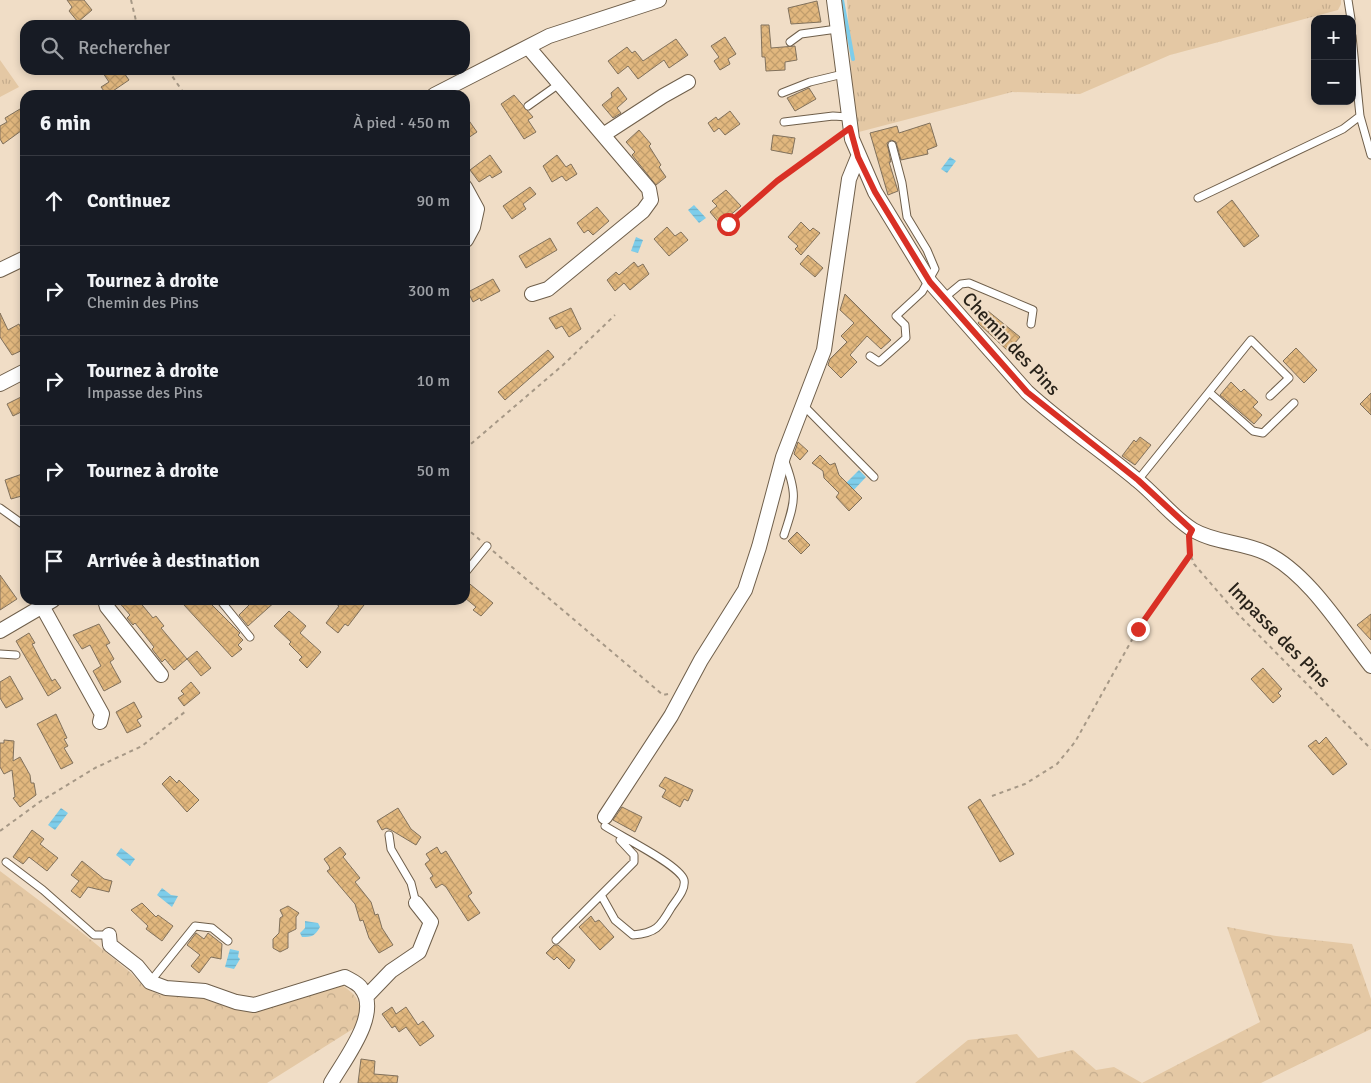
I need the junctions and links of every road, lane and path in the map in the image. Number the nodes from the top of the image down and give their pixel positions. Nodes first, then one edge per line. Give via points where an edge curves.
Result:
1 (131, 0) edge
2 (659, 0) edge
3 (834, 0) edge
4 (1348, 0) edge
5 (1350, 15) edge
6 (136, 20) edge
7 (837, 29) junction
8 (790, 42) dead end
9 (528, 47) junction
10 (1354, 60) edge
11 (843, 74) junction
12 (171, 75) edge
13 (688, 82) dead end
14 (559, 84) junction
15 (182, 90) edge
16 (444, 90) edge
17 (782, 92) dead end
18 (528, 106) dead end
19 (1360, 116) junction
20 (784, 122) dead end
21 (849, 122) junction
22 (603, 136) junction
23 (892, 145) dead end
24 (1371, 154) edge
25 (858, 157) junction
26 (470, 196) edge
27 (1198, 198) dead end
28 (728, 224) dead end
29 (470, 233) edge
30 (20, 260) edge
31 (0, 270) edge
32 (930, 282) junction
33 (532, 294) dead end
34 (943, 298) junction
35 (615, 315) dead end
36 (1031, 324) dead end
37 (870, 356) dead end
38 (20, 374) edge
39 (0, 384) edge
40 (1209, 392) junction
41 (1270, 396) dead end
42 (1294, 403) dead end
43 (802, 405) junction
44 (470, 445) edge
45 (783, 457) junction
46 (874, 477) dead end
47 (1138, 480) junction
48 (0, 508) edge
49 (20, 522) edge
50 (1192, 530) junction
51 (470, 531) edge
52 (784, 536) dead end
53 (487, 546) junction
54 (1190, 555) junction
55 (470, 566) edge
56 (44, 605) edge
57 (48, 605) edge
58 (106, 605) edge
59 (224, 605) edge
60 (0, 631) edge
61 (250, 636) dead end
62 (0, 654) edge
63 (16, 655) dead end
64 (1371, 666) edge
65 (161, 675) dead end
66 (670, 694) dead end
67 (186, 711) dead end
68 (100, 722) dead end
69 (1371, 749) edge
70 (992, 796) dead end
71 (605, 821) junction
72 (0, 831) edge
73 (389, 835) dead end
74 (6, 862) dead end
75 (601, 896) junction
76 (416, 903) joint
77 (109, 934) joint
78 (556, 940) dead end
79 (228, 941) dead end
80 (150, 982) junction
81 (366, 997) junction
82 (331, 1083) edge

1 - 6 path
2 - 9 street via 549,36
3 - 7 street, Chemin des Pins
4 - 5 lane
7 - 8 lane via 801,34
7 - 11 street, Chemin des Pins
9 - 14 street
9 - 16 street
10 - 19 lane
11 - 17 lane
11 - 21 street, Chemin des Pins
12 - 15 path
13 - 22 street
14 - 18 lane
14 - 22 street
19 - 24 lane
19 - 27 lane via 1343,129
20 - 21 lane via 834,116
21 - 25 street, Chemin des Pins
21 - 28 path
22 - 33 street via 649,189 652,200 643,211 548,289
23 - 32 lane via 907,216 936,269
25 - 32 street, Chemin des Pins via 875,192
25 - 43 street via 849,179 824,350
26 - 29 street via 477,209
30 - 31 street
32 - 34 street, Chemin des Pins
32 - 37 lane via 896,316 905,325 906,338 879,362
34 - 36 lane via 961,284 969,283 1033,310
34 - 47 street, Chemin des Pins via 1027,392
35 - 44 path via 563,366
38 - 39 street
40 - 41 lane via 1251,340 1289,378
40 - 42 lane via 1253,431 1263,433
40 - 47 lane
43 - 45 street
43 - 46 lane
45 - 52 lane via 792,478 795,502
45 - 71 street via 745,590
47 - 50 street, Chemin des Pins
48 - 49 lane
50 - 54 path via 1189,536
50 - 64 street, Chemin des Pins via 1265,552 1278,560 1321,601
51 - 53 path
53 - 55 lane
53 - 66 path via 663,695
54 - 69 path, Impasse des Pins via 1232,608
54 - 70 path via 1138,629 1075,742 1057,764 1025,784
56 - 60 street
57 - 68 street via 102,714
58 - 65 street
59 - 61 lane
62 - 63 lane
67 - 72 path via 142,746 95,768
71 - 75 lane via 634,854 634,862
71 - 75 lane via 675,867 684,880 683,890 662,923 650,933 633,935 615,920
73 - 76 lane via 391,849 411,883
74 - 77 lane via 94,934
75 - 78 lane
76 - 81 street via 431,922 419,952 391,970
77 - 80 street via 110,944 137,966
79 - 80 lane via 212,928 195,926
80 - 81 street via 166,988 205,991 236,1002 254,1004 345,977 361,987
81 - 82 street via 368,1012 363,1029

